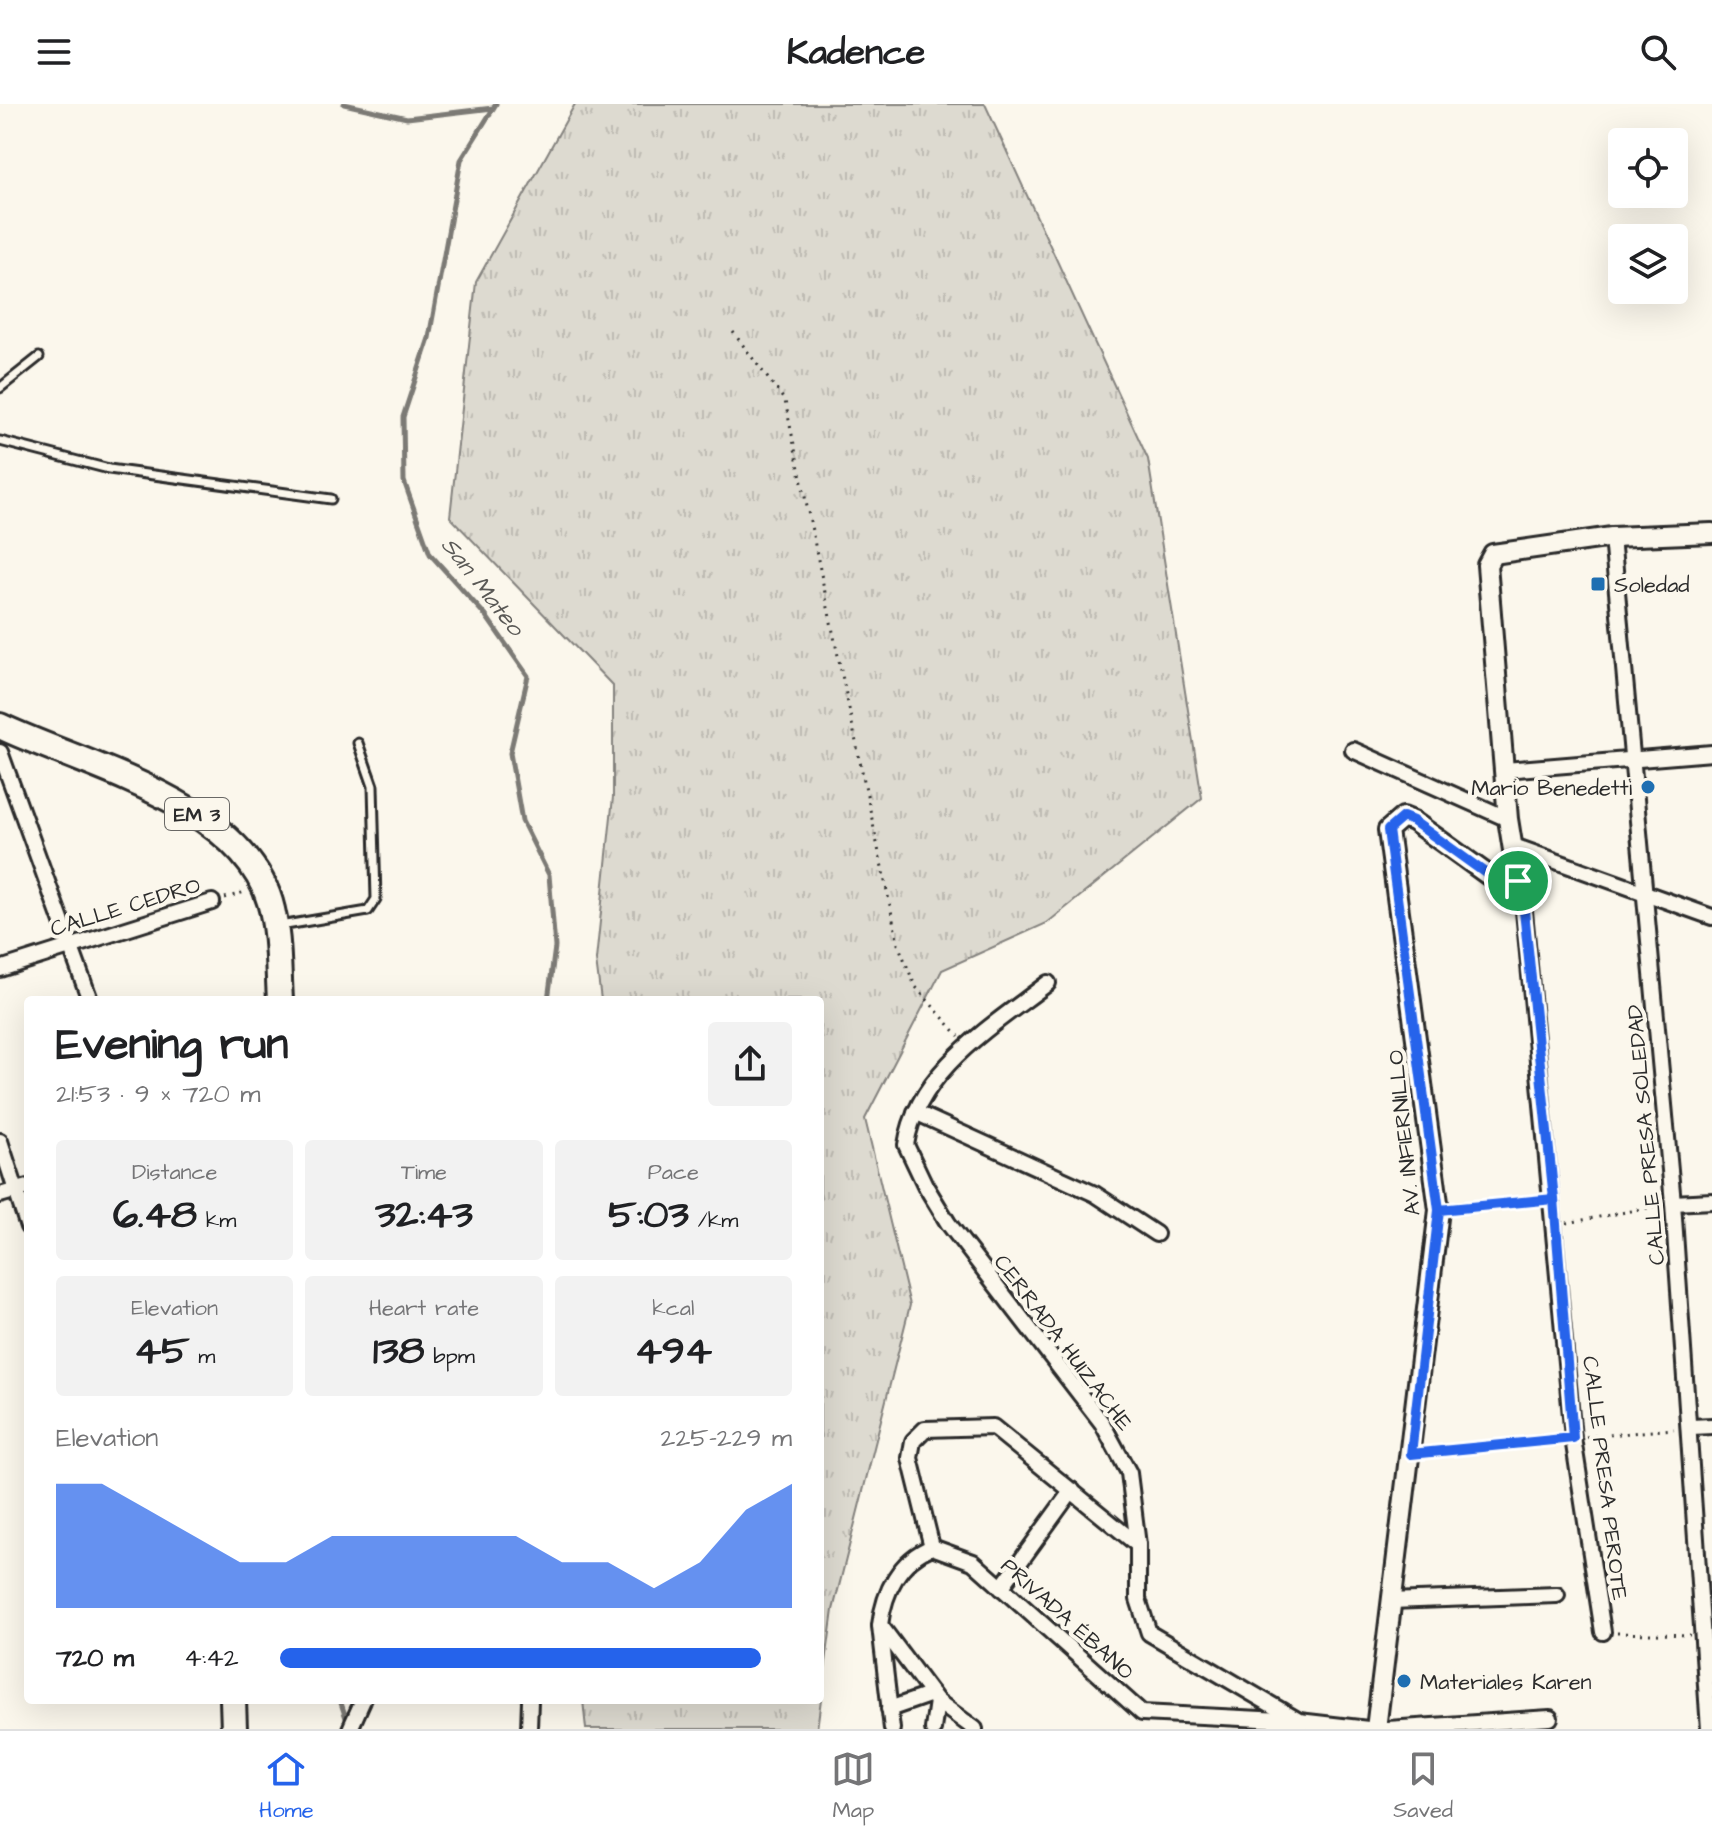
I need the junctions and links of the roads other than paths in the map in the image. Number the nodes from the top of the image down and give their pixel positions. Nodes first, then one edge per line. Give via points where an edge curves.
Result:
1 (39, 357) dead end
2 (0, 388) edge
3 (0, 441) edge
4 (331, 499) dead end
5 (1712, 533) edge
6 (1612, 537) junction
7 (2, 736) edge
8 (358, 743) dead end
9 (1353, 750) dead end
10 (1712, 753) edge
11 (1632, 758) junction
12 (1505, 770) junction
13 (1508, 819) junction
14 (1511, 845) junction
15 (1518, 881) junction
16 (1646, 895) junction
17 (212, 902) road end
18 (1712, 917) edge
19 (274, 927) junction
20 (72, 945) junction
21 (0, 969) edge
22 (1048, 983) dead end
23 (89, 996) edge
24 (280, 996) edge
25 (915, 1112) junction
26 (0, 1141) edge
27 (22, 1188) edge
28 (0, 1195) edge
29 (1712, 1201) edge
30 (1673, 1203) junction
31 (1156, 1234) dead end
32 (1712, 1426) edge
33 (1691, 1427) junction
34 (1072, 1490) junction
35 (1138, 1545) junction
36 (932, 1547) junction
37 (1001, 1588) junction
38 (1557, 1595) dead end
39 (1390, 1601) junction
40 (880, 1625) junction
41 (1603, 1632) road end
42 (1707, 1635) edge
43 (935, 1698) junction
44 (233, 1704) edge
45 (361, 1704) edge
46 (530, 1704) edge
47 (889, 1709) junction
48 (1550, 1718) dead end
49 (1299, 1721) junction
50 (352, 1724) edge
51 (234, 1729) edge
52 (529, 1729) edge
53 (892, 1729) edge
54 (933, 1729) edge
55 (975, 1729) edge
56 (1368, 1729) edge
57 (1376, 1729) edge
58 (1388, 1729) edge
59 (1709, 1729) edge

1 - 2 lane
3 - 4 lane via 109,469
5 - 6 street
6 - 11 street, CALLE PRESA SOLEDAD
6 - 12 street, CALLE PRESA PEROTE via 1500,551 1487,565
7 - 19 main road, EM 3 via 172,799 212,823 264,886
7 - 20 street
8 - 19 lane via 373,786 376,899 368,911
9 - 13 street
10 - 11 street
11 - 12 street
11 - 16 street, CALLE PRESA SOLEDAD
12 - 13 street, CALLE PRESA PEROTE
13 - 14 street, CALLE PRESA PEROTE
14 - 15 street, CALLE PRESA PEROTE
14 - 16 street
15 - 39 street, AV. INFIERNILLO via 1495,880 1403,817 1388,830 1439,1210
15 - 41 street, CALLE PRESA PEROTE via 1554,1199 1573,1438
16 - 18 street
16 - 30 street, CALLE PRESA SOLEDAD
17 - 20 street, CALLE CEDRO
19 - 24 main road, EM 3
20 - 21 street, CALLE CEDRO
20 - 23 street
22 - 25 street, CERRADA HUIZACHE via 967,1045
25 - 31 street via 1095,1194
25 - 35 street, CERRADA HUIZACHE via 906,1145 925,1185 948,1223 1102,1423 1129,1473
26 - 27 street
27 - 28 street
29 - 30 street
30 - 33 street, CALLE PRESA SOLEDAD
32 - 33 street
33 - 42 street, CALLE PRESA SOLEDAD
34 - 35 street
34 - 36 street via 993,1427 925,1429 913,1441 910,1458
34 - 37 street
35 - 49 street, CERRADA HUIZACHE via 1138,1599 1149,1633
36 - 37 street, PRIVADA ÉBANO via 973,1562
36 - 40 street via 916,1554 891,1583
37 - 49 street, PRIVADA ÉBANO via 1142,1713
38 - 39 street
39 - 57 street, AV. INFIERNILLO
40 - 43 street
40 - 47 street
42 - 59 street, CALLE PRESA SOLEDAD
43 - 47 street
43 - 54 street
43 - 55 street
44 - 51 main road
45 - 50 street
46 - 52 street
47 - 53 street
48 - 58 street
49 - 56 street, PRIVADA ÉBANO

